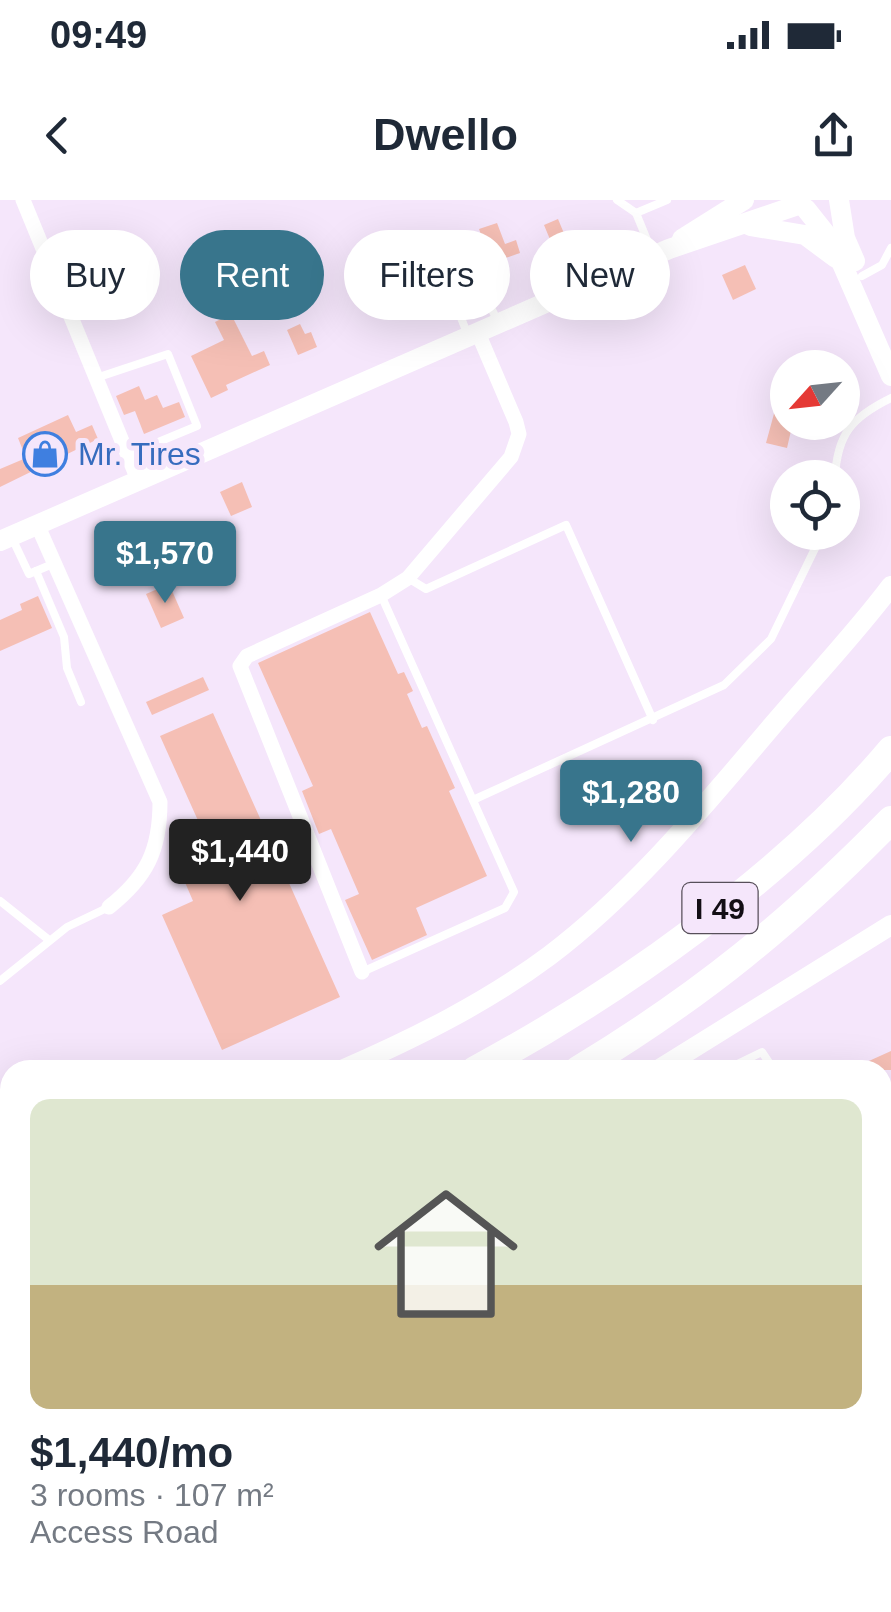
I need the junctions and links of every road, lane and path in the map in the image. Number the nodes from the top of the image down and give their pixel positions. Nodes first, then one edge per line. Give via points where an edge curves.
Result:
1 (23, 200) edge
2 (617, 200) edge
3 (667, 200) edge
4 (744, 200) edge
5 (838, 200) edge
6 (798, 205) edge
7 (636, 213) junction
8 (725, 213) edge
9 (647, 230) edge
10 (670, 247) edge
11 (891, 248) edge
12 (842, 264) junction
13 (862, 276) junction
14 (530, 310) edge
15 (499, 324) junction
16 (473, 335) junction
17 (891, 346) edge
18 (891, 376) edge
19 (96, 378) junction
20 (891, 398) edge
21 (128, 455) junction
22 (835, 460) edge
23 (138, 480) junction
24 (37, 524) junction
25 (6, 538) edge
26 (816, 550) edge
27 (54, 563) junction
28 (36, 572) junction
29 (408, 578) junction
30 (891, 586) edge
31 (381, 596) junction
32 (82, 702) dead end
33 (654, 720) junction
34 (891, 750) edge
35 (473, 800) junction
36 (891, 820) edge
37 (1, 905) edge
38 (109, 907) joint
39 (891, 926) edge
40 (49, 940) junction
41 (362, 972) joint
42 (0, 981) edge
43 (362, 1060) edge
44 (491, 1060) edge
45 (594, 1060) edge
46 (674, 1060) edge
47 (745, 1060) edge
48 (767, 1060) edge

1 - 19 street
2 - 7 lane
3 - 7 lane
4 - 8 street
5 - 6 street via 824,208
5 - 13 street
6 - 8 street
6 - 12 street via 824,228
7 - 9 lane
8 - 10 street
8 - 12 street via 792,230
11 - 13 lane via 882,265
12 - 18 street
13 - 17 street
14 - 15 street
15 - 16 street
15 - 16 lane via 482,289 454,300
16 - 23 street
16 - 29 street via 516,422 516,446
19 - 21 street
19 - 21 lane via 168,354 197,426
20 - 22 lane via 864,412 836,446
21 - 23 street
23 - 24 street
24 - 25 street
24 - 27 street
25 - 28 lane via 28,574
26 - 33 lane via 771,639 724,684
27 - 28 lane
27 - 38 street via 160,802 152,861
28 - 32 lane
29 - 31 street
29 - 33 lane via 426,589 566,525
30 - 43 street via 710,798 608,904 549,956 480,1000
31 - 35 lane
31 - 41 street via 247,656 240,666
33 - 35 lane
34 - 44 highway, I 49 via 787,852 637,972
35 - 41 lane via 514,892 504,908
36 - 45 highway, I 49 via 752,952 672,1013
37 - 40 lane
38 - 40 lane
39 - 46 street
40 - 42 lane
47 - 48 lane via 762,1052

